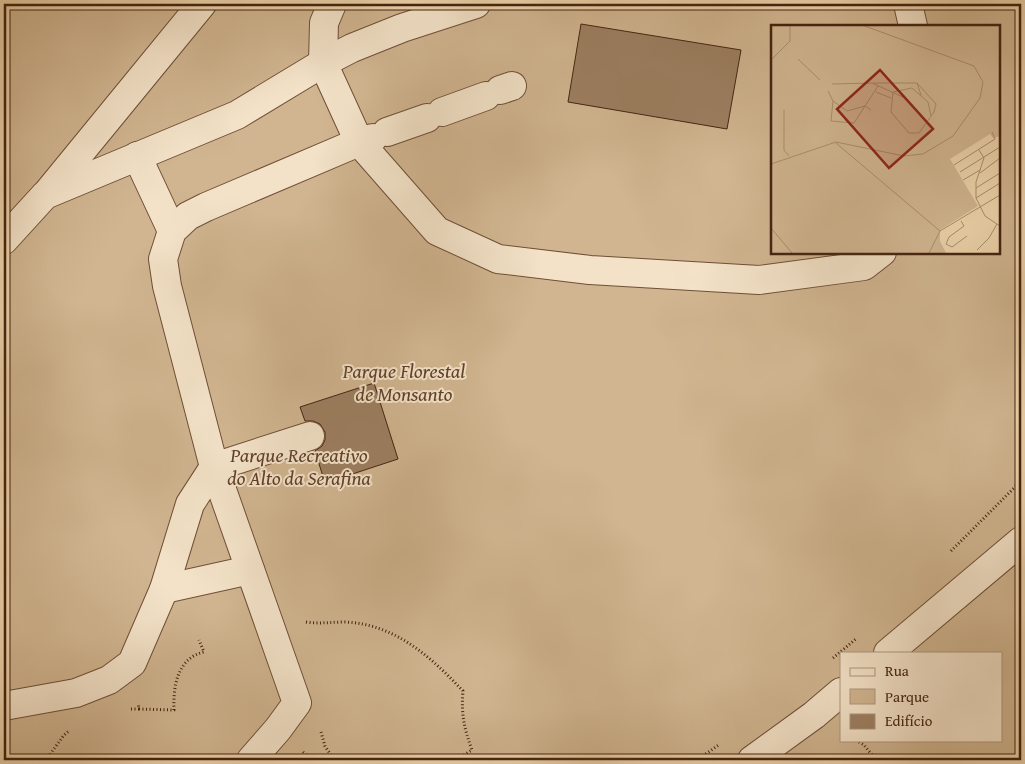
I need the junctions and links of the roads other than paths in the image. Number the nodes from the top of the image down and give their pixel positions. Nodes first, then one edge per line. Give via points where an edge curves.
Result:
1 (202, 4) edge
2 (332, 4) edge
3 (476, 4) edge
4 (908, 4) edge
5 (913, 25) edge
6 (324, 63) junction
7 (499, 91) dead end
8 (373, 137) junction
9 (137, 156) junction
10 (45, 196) junction
11 (172, 231) junction
12 (4, 240) edge
13 (879, 254) edge
14 (310, 436) dead end
15 (214, 467) junction
16 (1021, 541) edge
17 (250, 570) junction
18 (164, 589) junction
19 (889, 652) edge
20 (840, 693) edge
21 (4, 706) edge
22 (251, 760) edge
23 (752, 760) edge

1 - 10 street
2 - 6 street via 324,23
3 - 6 street via 402,28
4 - 5 street
6 - 8 street
6 - 9 street via 237,115
7 - 8 street
8 - 11 street via 206,206 188,216
8 - 13 street via 437,231 498,259 590,270 759,280 864,266
9 - 10 street
9 - 11 street
10 - 12 street
11 - 15 street via 163,259 167,286
14 - 15 street
15 - 17 street
15 - 18 street via 190,504
16 - 19 street
17 - 18 street
17 - 22 street via 297,703
18 - 21 street via 132,663 109,680 76,692
20 - 23 street

